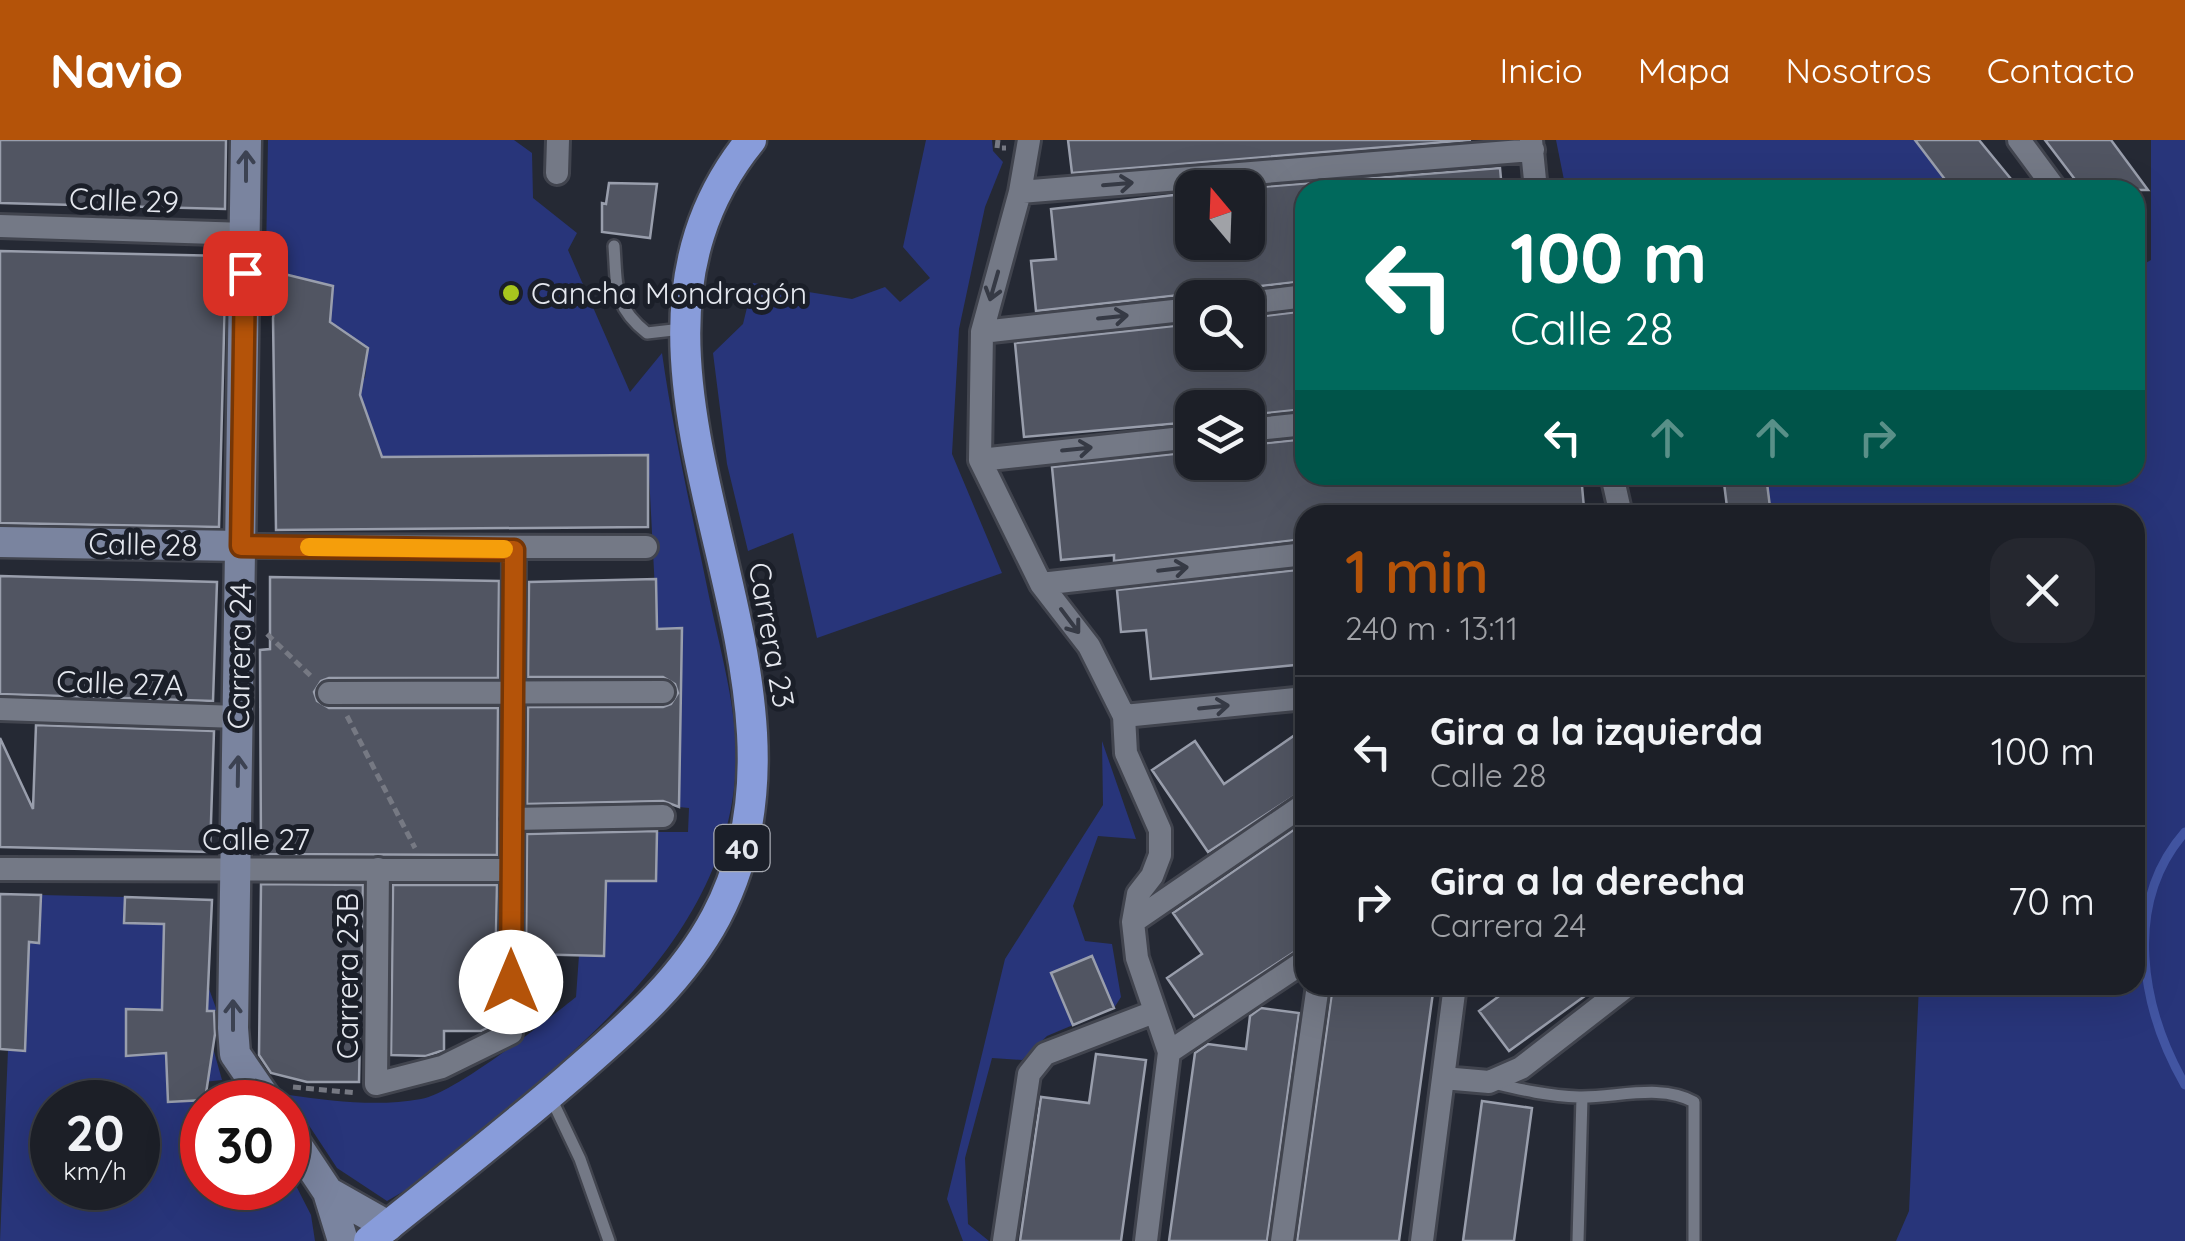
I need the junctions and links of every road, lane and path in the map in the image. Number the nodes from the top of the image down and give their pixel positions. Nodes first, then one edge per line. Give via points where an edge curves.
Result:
1 (246, 140) edge
2 (558, 140) edge
3 (750, 140) edge
4 (998, 140) edge
5 (1029, 140) edge
6 (2019, 140) edge
7 (1532, 145) edge
8 (997, 148) dead end
9 (557, 174) dead end
10 (1535, 180) edge
11 (2049, 180) edge
12 (1020, 192) junction
13 (0, 226) edge
14 (246, 234) junction
15 (614, 246) dead end
16 (1295, 297) edge
17 (1265, 300) edge
18 (1175, 310) edge
19 (682, 329) junction
20 (982, 332) junction
21 (1295, 425) edge
22 (1265, 428) edge
23 (1175, 438) edge
24 (980, 460) junction
25 (0, 542) edge
26 (241, 546) junction
27 (646, 547) dead end
28 (514, 550) junction
29 (1295, 555) edge
30 (1041, 584) junction
31 (240, 608) junction
32 (663, 692) dead end
33 (514, 693) junction
34 (329, 694) junction
35 (1295, 699) edge
36 (0, 709) edge
37 (1124, 716) junction
38 (238, 717) junction
39 (1295, 811) edge
40 (663, 816) dead end
41 (512, 819) junction
42 (236, 868) junction
43 (0, 869) edge
44 (378, 869) junction
45 (422, 869) junction
46 (512, 870) junction
47 (1133, 922) junction
48 (1295, 968) edge
49 (549, 981) dead end
50 (511, 982) junction
51 (1317, 995) edge
52 (1454, 995) edge
53 (1615, 995) edge
54 (1154, 1012) junction
55 (1169, 1052) junction
56 (1443, 1078) junction
57 (253, 1080) edge
58 (1489, 1082) junction
59 (376, 1084) junction
60 (310, 1091) edge
61 (550, 1094) junction
62 (1582, 1097) junction
63 (310, 1165) edge
64 (328, 1192) junction
65 (379, 1233) edge
66 (343, 1241) edge
67 (610, 1241) edge
68 (1004, 1241) edge
69 (1146, 1241) edge
70 (1282, 1241) edge
71 (1422, 1241) edge
72 (1578, 1241) edge
73 (1694, 1241) edge

14 -> 1 street, Carrera 24
2 - 9 street
3 - 19 highway, Carrera 23 / 40 via 698,246
4 - 8 path
5 - 12 street
6 - 11 street
7 - 10 street
12 -> 7 street
12 -> 20 street
13 - 14 street, Calle 29
14 - 26 street, Carrera 24
15 - 19 lane via 617,298 628,318 648,333
16 - 17 street
20 -> 18 street
19 - 61 highway, Carrera 23 / 40 via 689,394 750,690 754,800 717,915 680,975
20 - 24 street
21 - 22 street
24 -> 23 street
24 - 30 street
25 - 26 street, Calle 28
26 - 28 street, Calle 28
26 - 31 street, Carrera 24
27 - 28 street, Calle 28
28 - 33 street
30 -> 29 street
30 -> 37 street via 1089,646
31 - 34 path
31 - 38 street, Carrera 24
32 - 33 street
33 - 34 street
33 - 41 street
34 - 45 path via 358,730
37 -> 35 street
36 - 38 street, Calle 27A
37 - 47 street via 1126,754 1160,830 1160,855 1138,894
42 -> 38 street, Carrera 24
39 - 47 street
40 - 41 street
41 - 46 street
42 - 43 street, Calle 27
42 - 44 street, Calle 27
57 -> 42 street, Carrera 24 via 235,1054
44 - 45 street, Calle 27
44 - 59 street, Carrera 23B
45 - 46 street, Calle 27
46 - 50 street
47 - 54 street via 1136,958
48 - 55 street
49 - 50 lane
50 - 59 street via 510,1033 442,1067
51 - 70 street
52 - 56 street
53 - 58 street via 1522,1068
54 - 55 street
54 - 68 street via 1044,1054 1029,1074
55 - 69 street
56 - 58 street
56 - 71 street
58 - 62 lane
59 - 60 path via 360,1093
61 - 65 highway, Carrera 23 / 40
61 - 67 lane
62 - 72 lane
62 - 73 lane via 1678,1093 1694,1102
63 - 64 street
64 - 65 street
64 - 66 street

